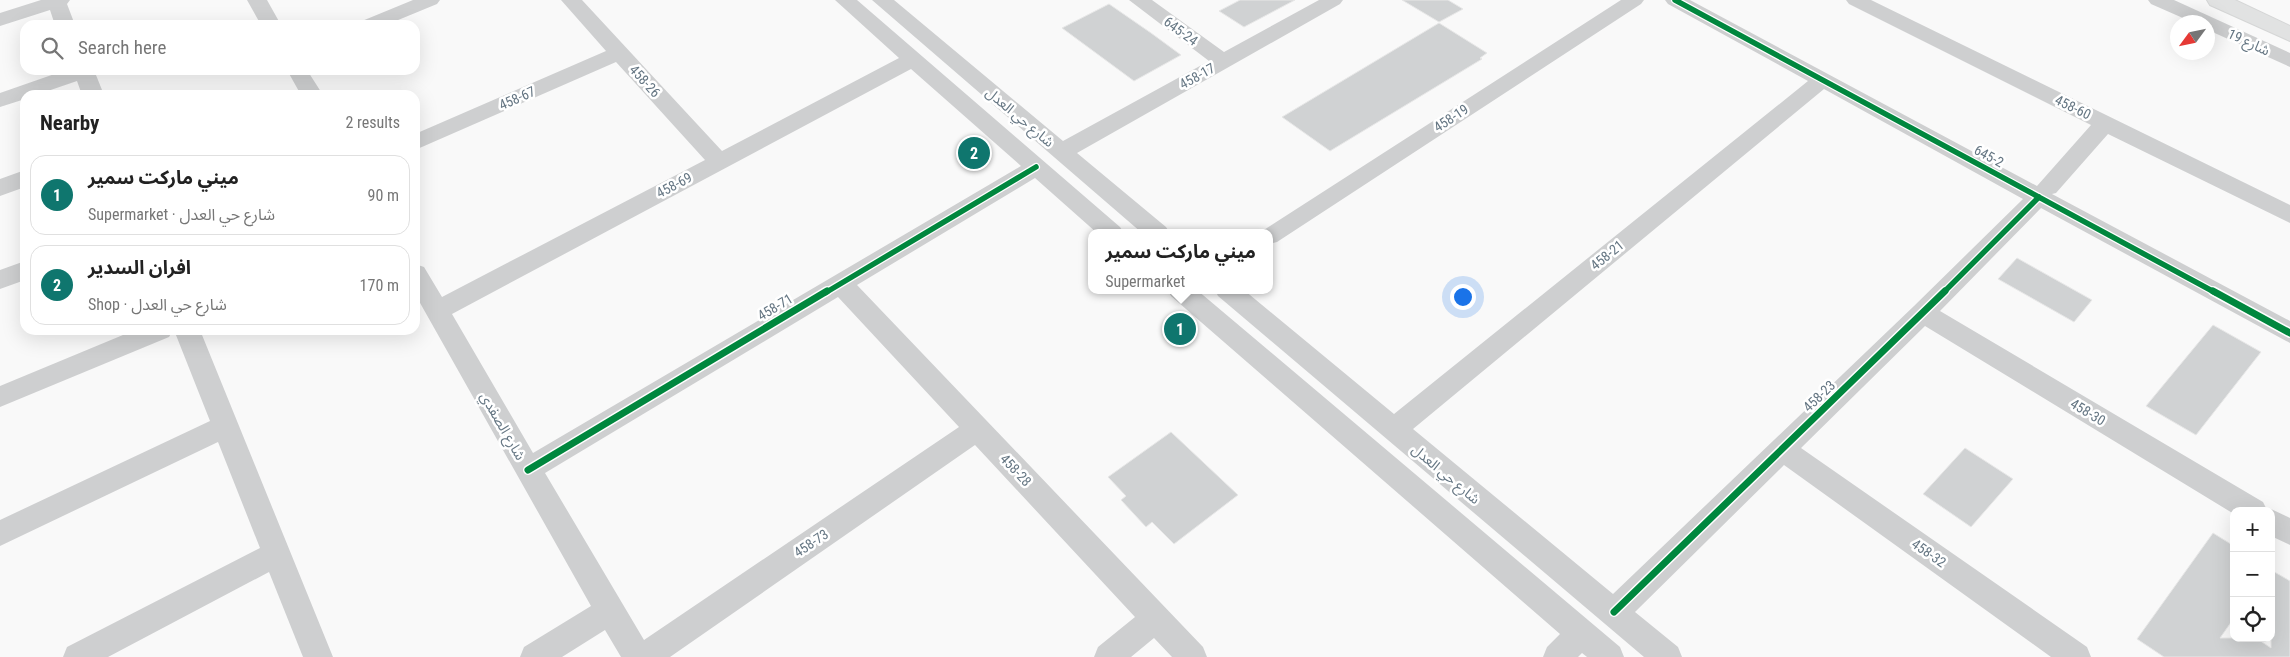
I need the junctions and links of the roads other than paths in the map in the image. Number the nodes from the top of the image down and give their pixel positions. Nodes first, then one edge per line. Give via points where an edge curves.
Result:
1 (257, 0) edge
2 (430, 0) edge
3 (571, 0) edge
4 (845, 0) edge
5 (882, 0) edge
6 (1139, 0) edge
7 (1332, 0) edge
8 (1634, 0) edge
9 (1676, 0) edge
10 (1701, 0) edge
11 (1856, 0) edge
12 (2158, 0) edge
13 (2218, 0) edge
14 (58, 1) edge
15 (2190, 15) edge
16 (0, 20) edge
17 (64, 20) edge
18 (268, 20) edge
19 (381, 20) edge
20 (2215, 27) edge
21 (2290, 32) edge
22 (1763, 40) junction
23 (619, 52) junction
24 (912, 60) junction
25 (1223, 61) junction
26 (2290, 61) edge
27 (70, 75) edge
28 (86, 75) edge
29 (300, 75) edge
30 (1822, 80) junction
31 (28, 90) edge
32 (91, 90) edge
33 (309, 90) edge
34 (20, 93) edge
35 (0, 100) edge
36 (2105, 123) junction
37 (420, 141) edge
38 (1061, 152) junction
39 (719, 162) junction
40 (1036, 167) junction
41 (20, 180) edge
42 (0, 188) edge
43 (2044, 192) junction
44 (2290, 215) edge
45 (1107, 229) edge
46 (1153, 229) edge
47 (1273, 233) edge
48 (20, 272) edge
49 (0, 280) edge
50 (420, 282) edge
51 (840, 283) junction
52 (1185, 294) edge
53 (1232, 294) edge
54 (437, 311) junction
55 (1923, 314) junction
56 (2290, 315) edge
57 (2290, 333) edge
58 (148, 335) edge
59 (189, 335) edge
60 (0, 398) edge
61 (225, 426) junction
62 (977, 429) junction
63 (1393, 430) junction
64 (1782, 449) junction
65 (528, 470) junction
66 (2246, 507) edge
67 (2275, 524) edge
68 (2290, 533) edge
69 (0, 534) edge
70 (276, 554) junction
71 (1591, 594) junction
72 (609, 611) junction
73 (1614, 612) junction
74 (1155, 618) junction
75 (1573, 626) junction
76 (78, 657) edge
77 (318, 657) edge
78 (534, 657) edge
79 (636, 657) edge
80 (646, 657) edge
81 (1109, 657) edge
82 (1192, 657) edge
83 (1558, 657) edge
84 (1609, 657) edge
85 (1667, 657) edge
86 (2076, 657) edge

1 - 18 street
2 - 19 street
3 - 23 street, 458-26
4 - 24 street, شارع حي العدل
5 - 38 street, شارع حي العدل
6 - 25 street, 645-24
7 - 25 street, 458-17
8 - 47 street, 458-19
9 - 22 street, 645-2
10 - 22 street, 645-2
11 - 36 street, 458-60
12 - 15 street, شارع 19
13 - 21 highway
14 - 16 street
14 - 17 street
20 - 26 street, شارع 19
22 - 30 street, 645-2
22 - 43 street, 645-2
23 - 37 street, 458-67
23 - 39 street, 458-26
24 - 39 street, 458-69
24 - 40 street, شارع حي العدل
25 - 38 street, 458-17
27 - 31 street
28 - 32 street
29 - 33 street
30 - 43 street, 645-2
30 - 63 street, 458-21
34 - 35 street
36 - 43 street, 458-23
36 - 44 street, 458-60
38 - 46 street, شارع حي العدل
39 - 54 street, 458-69
40 - 45 street, شارع حي العدل
40 - 51 street, 458-71
41 - 42 street
43 - 55 street, 458-23
43 - 56 street, 645-2
43 - 57 street, 645-2
48 - 49 street
50 - 54 street, شارع الصفدي
51 - 62 street, 458-28
51 - 65 street, 458-71
52 - 75 street
53 - 63 street, شارع حي العدل
54 - 65 street, شارع الصفدي
55 - 64 street, 458-23
55 - 66 street, 458-30
58 - 60 street
59 - 61 street
61 - 69 street
61 - 70 street
62 - 74 street, 458-28
62 - 80 street, 458-73
63 - 71 street, شارع حي العدل
64 - 73 street, 458-23
64 - 86 street, 458-32
65 - 72 street, شارع الصفدي
67 - 68 street
70 - 76 street
70 - 77 street
71 - 73 street, شارع حي العدل
71 - 75 street
72 - 78 street
72 - 79 street, شارع الصفدي
73 - 85 street, شارع حي العدل
74 - 81 street
74 - 82 street, 458-28
75 - 83 street
75 - 84 street

